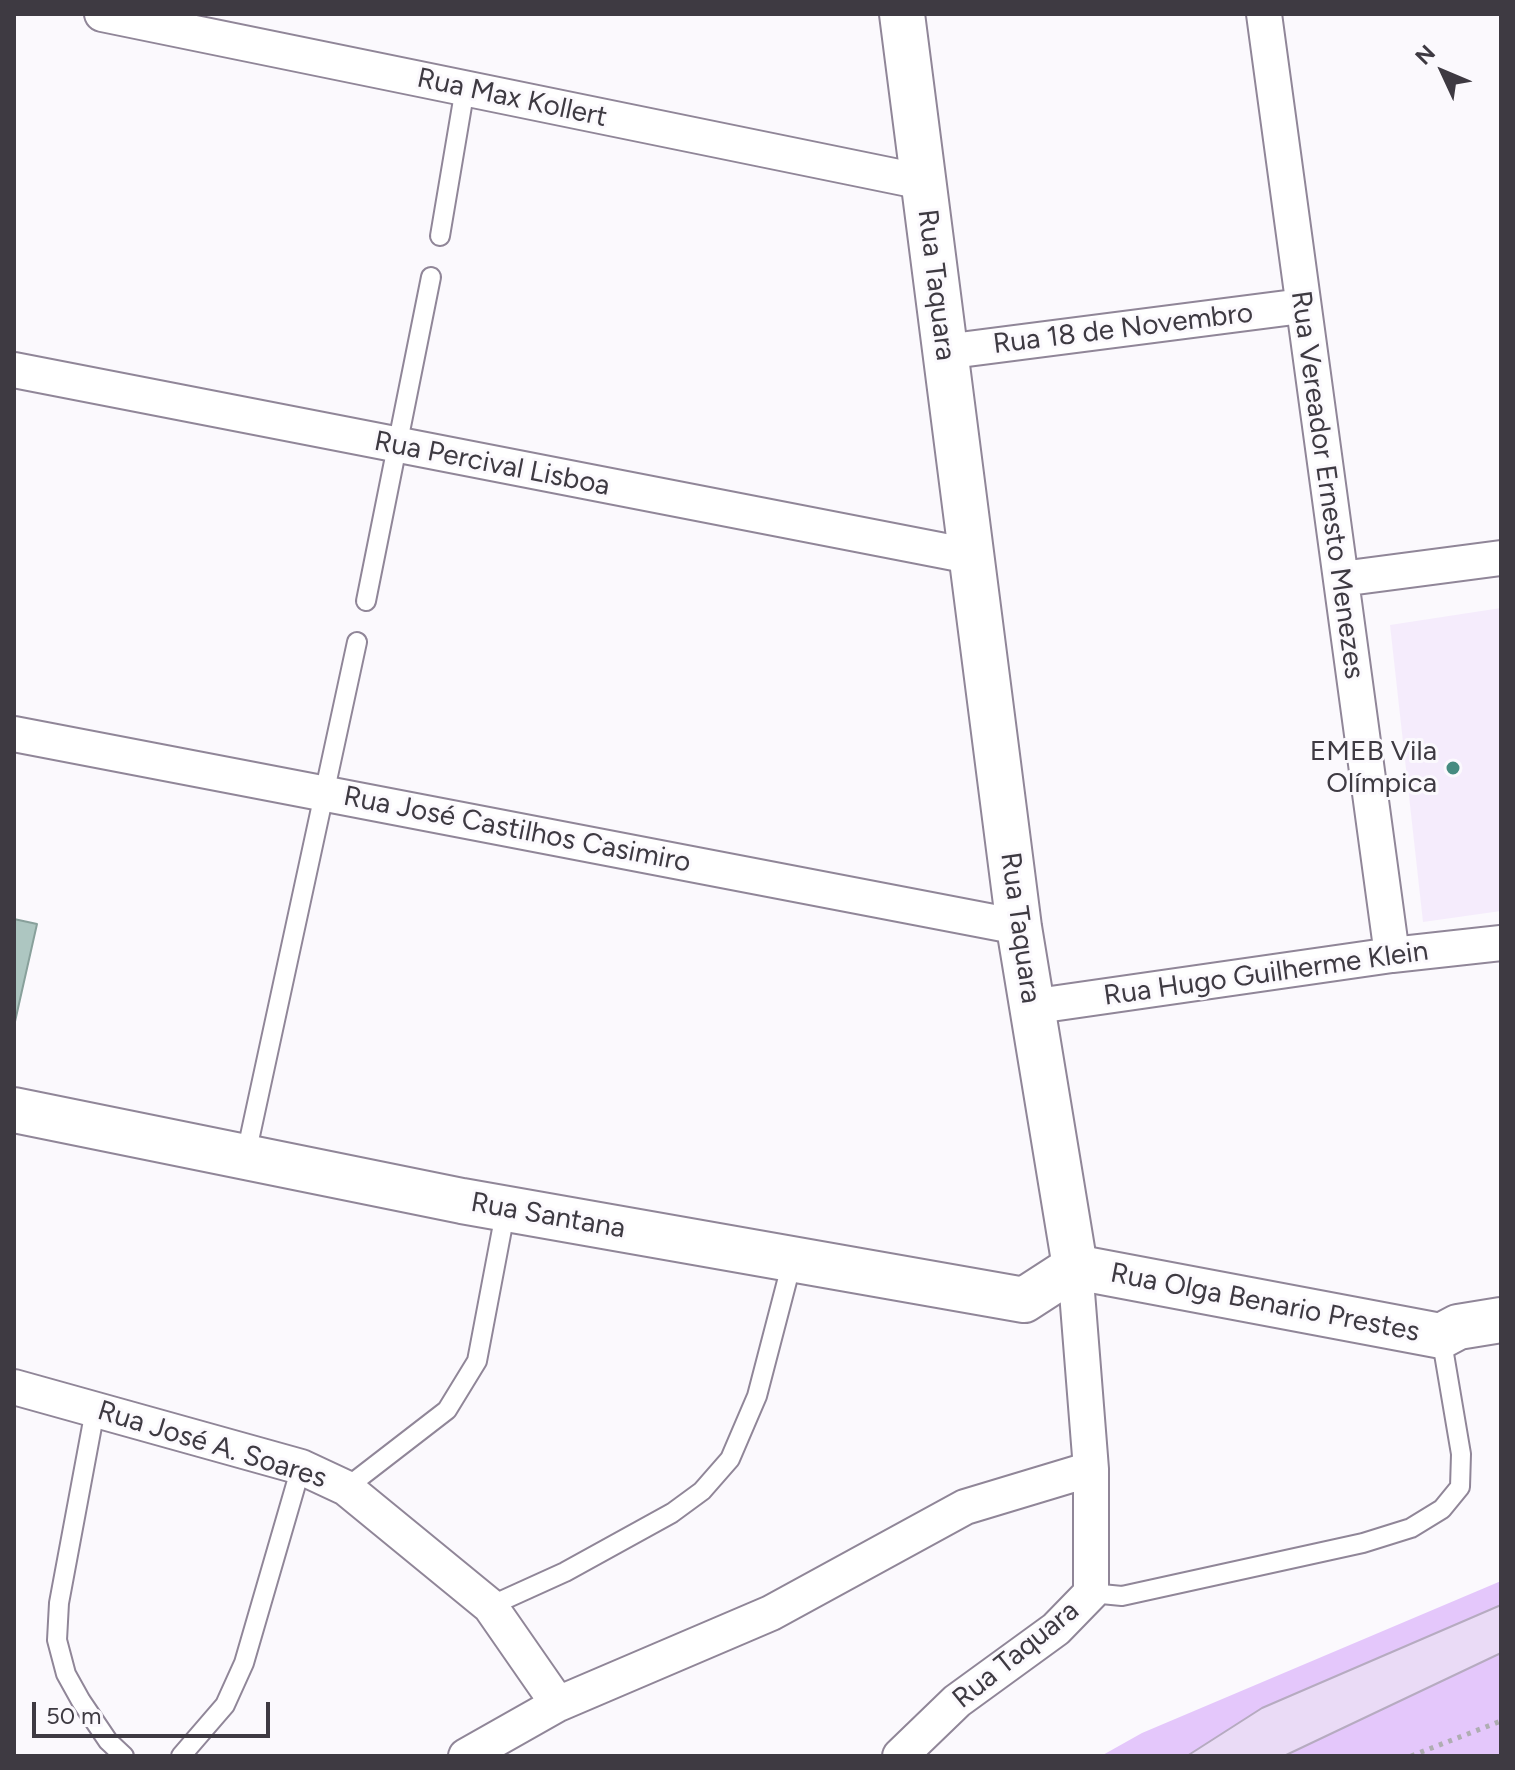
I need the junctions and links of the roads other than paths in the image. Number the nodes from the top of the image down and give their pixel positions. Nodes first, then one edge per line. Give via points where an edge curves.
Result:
1 (102, 14) edge
2 (902, 14) edge
3 (1264, 14) edge
4 (465, 88) junction
5 (923, 182) junction
6 (440, 236) dead end
7 (431, 277) dead end
8 (1302, 306) junction
9 (944, 352) junction
10 (14, 370) edge
11 (399, 446) junction
12 (970, 556) junction
13 (1501, 558) edge
14 (1341, 579) junction
15 (366, 601) dead end
16 (357, 642) dead end
17 (14, 734) edge
18 (322, 793) junction
19 (1019, 927) junction
20 (1501, 943) edge
21 (1392, 955) junction
22 (1030, 1007) junction
23 (14, 1110) edge
24 (245, 1159) junction
25 (506, 1208) junction
26 (793, 1258) junction
27 (1075, 1267) junction
28 (1501, 1320) edge
29 (1441, 1336) junction
30 (14, 1387) edge
31 (95, 1410) junction
32 (301, 1467) junction
33 (1091, 1469) junction
34 (346, 1488) junction
35 (1091, 1593) junction
36 (490, 1606) junction
37 (558, 1704) junction
38 (124, 1756) edge
39 (181, 1756) edge
40 (466, 1756) edge
41 (900, 1756) edge

1 - 4 street, Rua Max Kollert
2 - 5 main road, Rua Taquara
3 - 8 street, Rua Vereador Ernesto Menezes
4 - 5 street, Rua Max Kollert
4 - 6 lane
5 - 9 main road, Rua Taquara
7 - 11 lane
8 - 9 street, Rua 18 de Novembro
8 - 14 street, Rua Vereador Ernesto Menezes
9 - 12 main road, Rua Taquara
10 - 11 street, Rua Percival Lisboa
11 - 12 street, Rua Percival Lisboa
11 - 15 lane
12 - 19 main road, Rua Taquara
13 - 14 street
14 - 21 street, Rua Vereador Ernesto Menezes
16 - 18 lane
17 - 18 street, Rua José Castilhos Casimiro
18 - 19 street, Rua José Castilhos Casimiro
18 - 24 lane
19 - 22 main road, Rua Taquara
20 - 21 street, Rua Hugo Guilherme Klein
21 - 22 street, Rua Hugo Guilherme Klein
22 - 27 main road, Rua Taquara
23 - 24 main road, Rua Santana
24 - 25 main road, Rua Santana
25 - 26 main road, Rua Santana
25 - 34 lane via 477,1361 447,1410
26 - 27 main road, Rua Santana via 1024,1300
26 - 36 lane via 757,1396 730,1459 702,1491 636,1534
27 - 29 main road, Rua Olga Benario Prestes
27 - 33 street, Rua Taquara
28 - 29 main road, Rua Olga Benario Prestes via 1458,1327
29 - 35 lane via 1461,1454 1460,1487 1442,1509 1411,1528 1363,1543 1122,1596
30 - 31 street, Rua José A. Soares
31 - 32 street, Rua José A. Soares
31 - 38 lane via 59,1603 57,1640 66,1674 81,1701
32 - 34 street, Rua José A. Soares
32 - 39 lane via 244,1663 225,1705
33 - 35 street, Rua Taquara
33 - 37 street via 965,1507 771,1613
34 - 36 street, Rua José A. Soares
35 - 41 street, Rua Taquara via 1056,1629 957,1701
36 - 37 street, Rua José A. Soares
37 - 40 street

